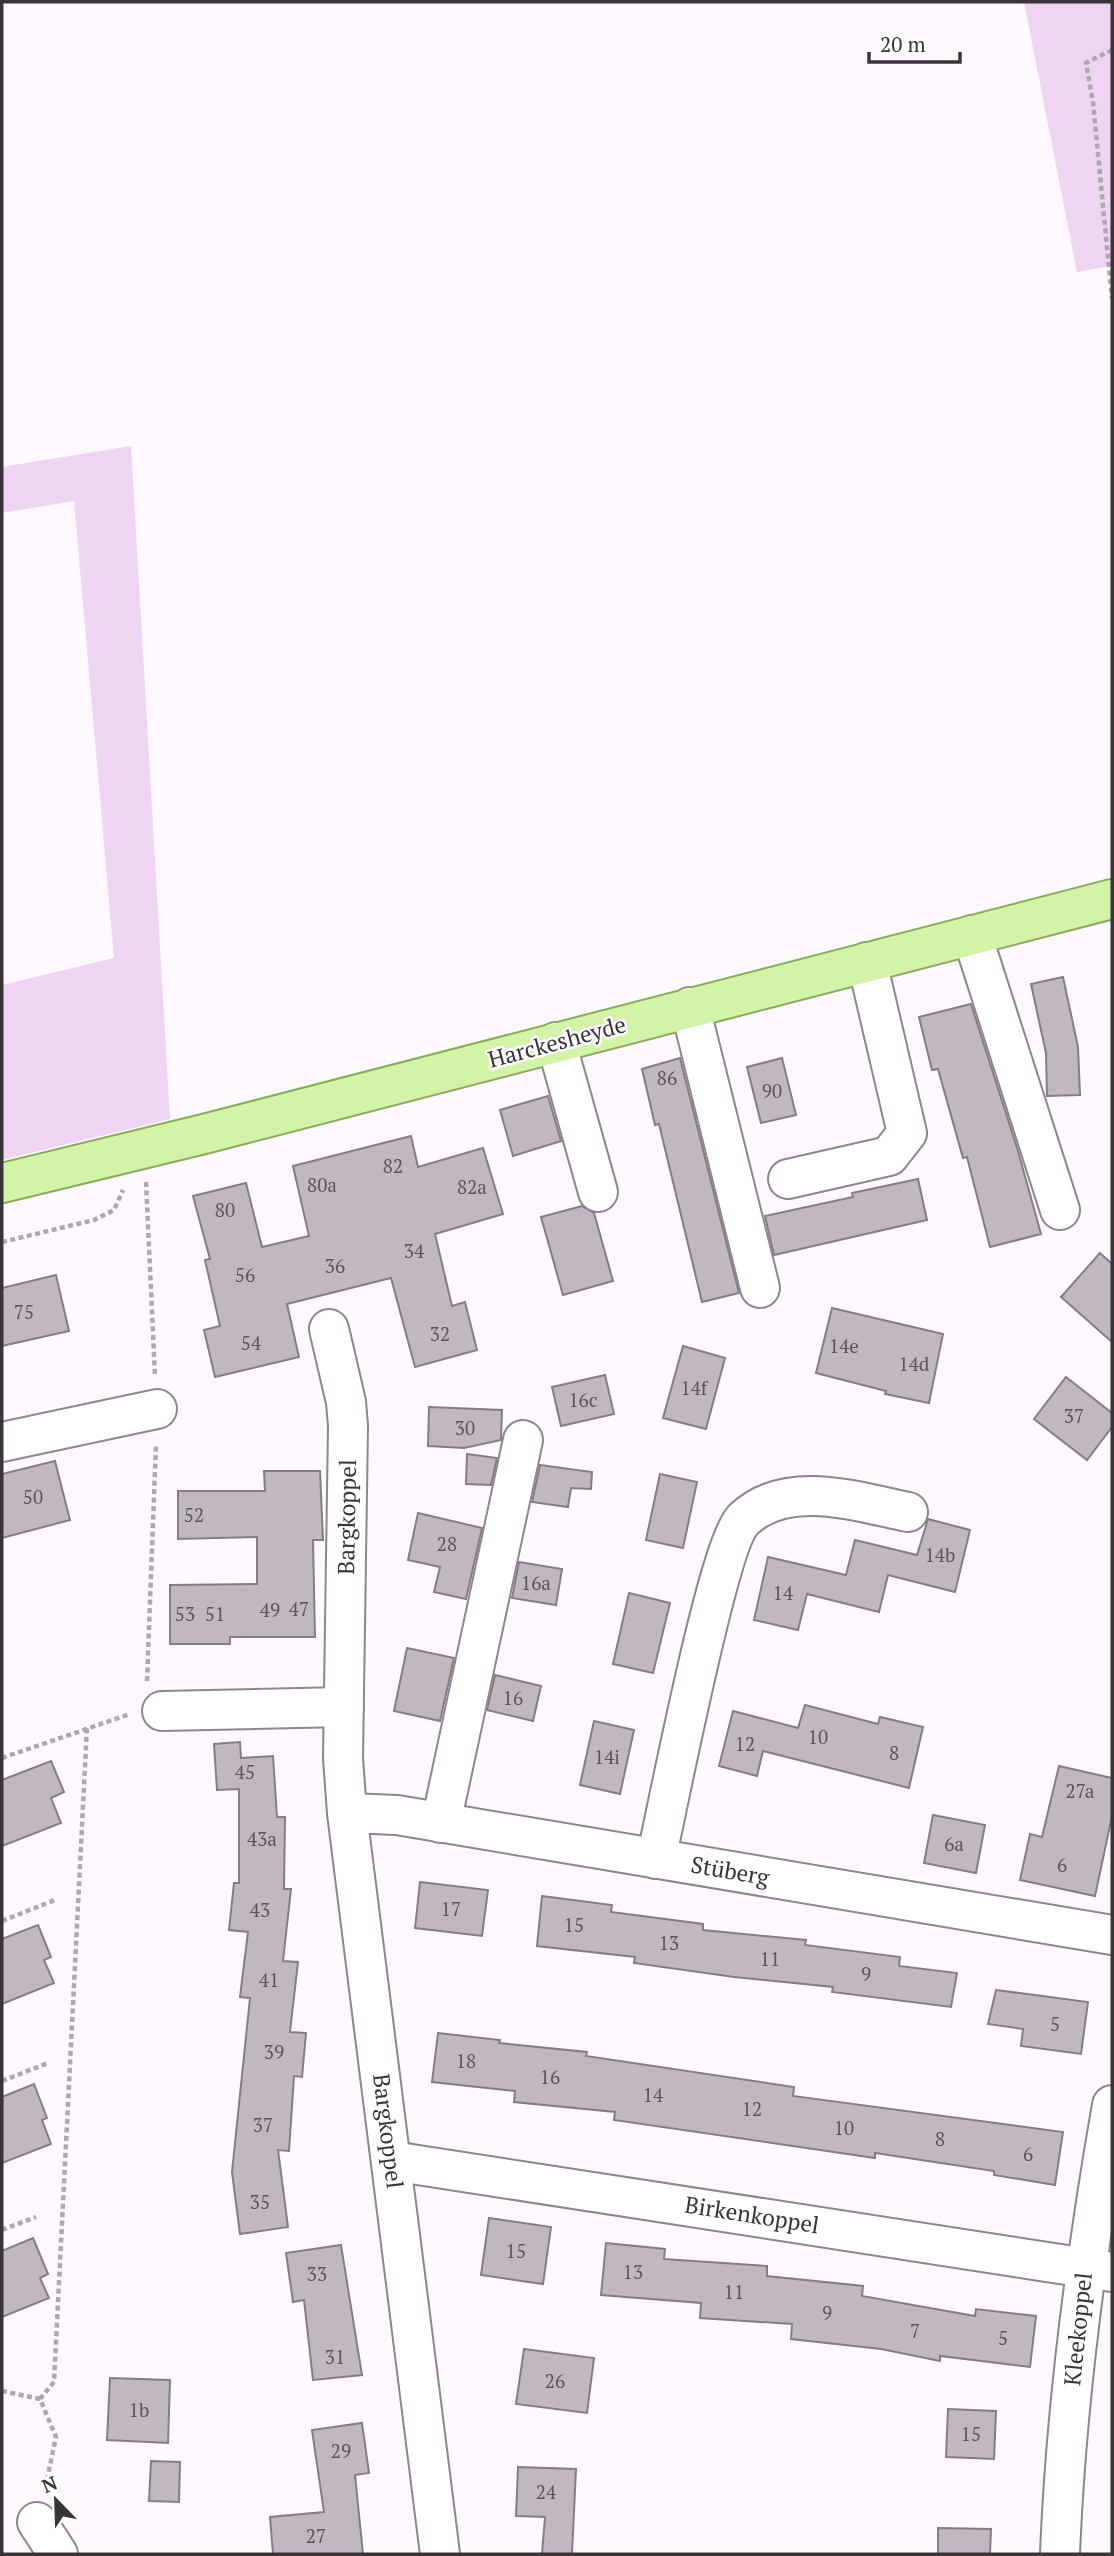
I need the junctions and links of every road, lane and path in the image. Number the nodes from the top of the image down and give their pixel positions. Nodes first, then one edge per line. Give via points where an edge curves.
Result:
1 (1112, 50) edge
2 (1112, 299) edge
3 (1112, 899) edge
4 (972, 935) junction
5 (867, 962) junction
6 (690, 1007) junction
7 (556, 1042) junction
8 (788, 1179) dead end
9 (2, 1183) edge
10 (598, 1192) dead end
11 (1060, 1210) dead end
12 (760, 1288) dead end
13 (329, 1329) dead end
14 (157, 1409) dead end
15 (523, 1440) dead end
16 (2, 1441) edge
17 (908, 1512) dead end
18 (344, 1707) junction
19 (162, 1711) joint
20 (87, 1727) junction
21 (2, 1758) edge
22 (347, 1813) junction
23 (441, 1823) junction
24 (656, 1859) junction
25 (55, 1900) dead end
26 (2, 1921) edge
27 (1112, 1936) edge
28 (48, 2063) dead end
29 (2, 2081) edge
30 (1112, 2105) edge
31 (392, 2161) junction
32 (36, 2217) dead end
33 (2, 2230) edge
34 (1098, 2270) edge
35 (2, 2391) edge
36 (40, 2399) junction
37 (37, 2522) joint
38 (58, 2554) edge
39 (440, 2554) edge
40 (1060, 2554) edge

1 - 2 path via 1086,63
3 - 4 main road, Harckesheyde
4 - 5 main road, Harckesheyde
4 - 11 street
5 - 6 main road, Harckesheyde
5 - 8 street via 907,1133 890,1156
6 - 7 main road, Harckesheyde
6 - 12 street
7 - 9 main road, Harckesheyde
7 - 10 street
13 - 18 street, Bargkoppel via 348,1426
14 - 16 street
15 - 23 street
17 - 24 street via 808,1495 785,1499 743,1520 731,1541 718,1588
18 - 19 street
18 - 22 street, Bargkoppel
19 - 20 path via 121,1715
20 - 21 path
20 - 36 path via 54,2382
22 - 23 street, Stüberg
22 - 31 street, Bargkoppel
23 - 24 street, Stüberg
24 - 27 street, Stüberg
25 - 26 path
28 - 29 path
30 - 34 street, Kleekoppel
31 - 34 street, Birkenkoppel
31 - 39 street, Bargkoppel
32 - 33 path
34 - 40 street, Kleekoppel via 1063,2472
35 - 36 path
36 - 37 path via 56,2437
37 - 38 street

